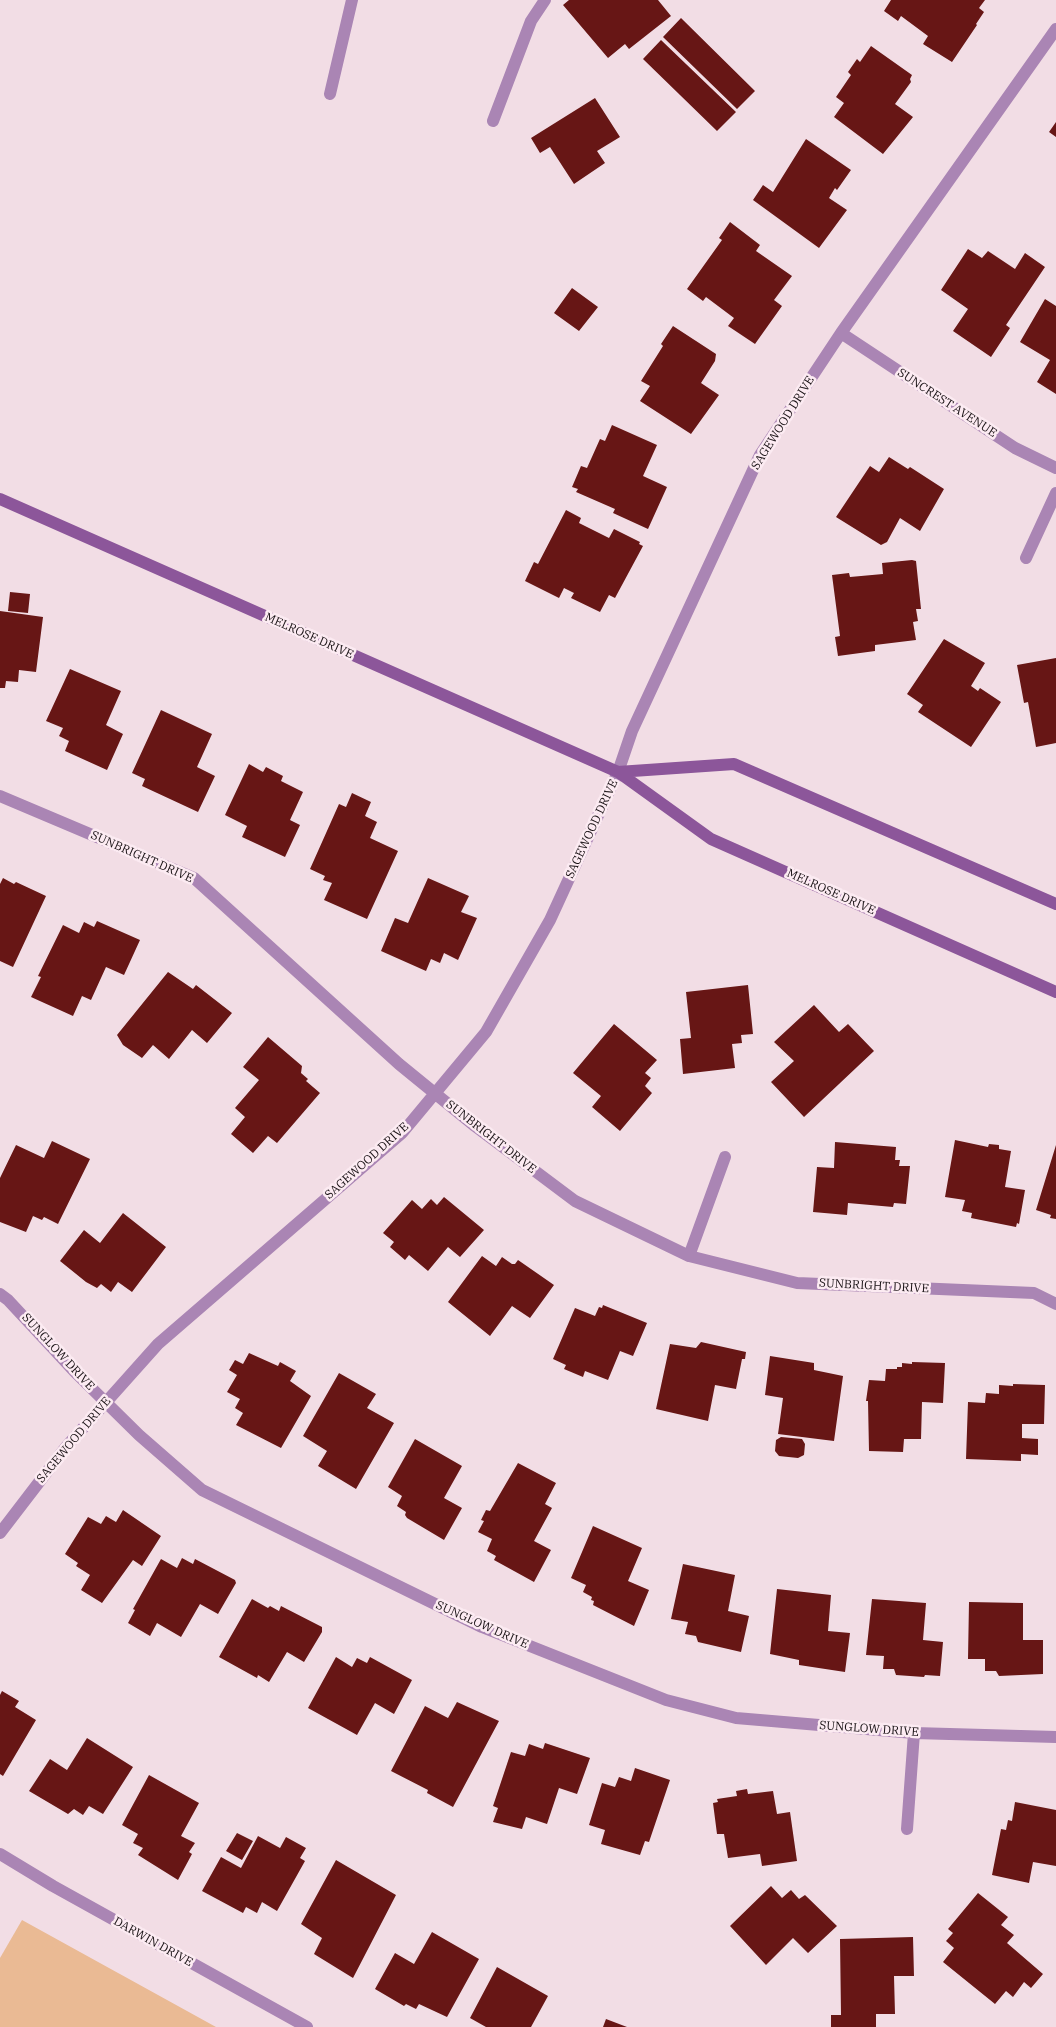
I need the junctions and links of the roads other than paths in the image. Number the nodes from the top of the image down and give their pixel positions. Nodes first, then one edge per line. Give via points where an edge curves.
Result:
1 (352, 0) edge
2 (546, 0) edge
3 (1056, 29) edge
4 (330, 94) dead end
5 (492, 121) dead end
6 (841, 333) junction
7 (1056, 468) edge
8 (1056, 493) edge
9 (0, 499) edge
10 (1026, 558) dead end
11 (618, 772) junction
12 (0, 796) edge
13 (1056, 904) edge
14 (1056, 992) edge
15 (436, 1094) junction
16 (725, 1157) dead end
17 (689, 1256) junction
18 (0, 1294) edge
19 (1056, 1304) edge
20 (106, 1402) junction
21 (0, 1533) edge
22 (914, 1733) junction
23 (1056, 1737) edge
24 (907, 1829) dead end
25 (0, 1854) edge
26 (307, 2027) edge

1 - 4 street
2 - 5 street via 532,21
3 - 6 street, SAGEWOOD DRIVE
6 - 7 street, SUNCREST AVENUE via 1015,448
6 - 11 street, SAGEWOOD DRIVE via 760,455 632,731
8 - 10 street
9 - 11 main road, MELROSE DRIVE
11 - 13 main road, MELROSE DRIVE via 734,764
11 - 14 main road, MELROSE DRIVE via 711,839
11 - 15 street, SAGEWOOD DRIVE via 550,920 486,1032
12 - 15 street, SUNBRIGHT DRIVE via 194,878
15 - 17 street, SUNBRIGHT DRIVE via 575,1201
15 - 20 street, SAGEWOOD DRIVE via 402,1133 158,1344
16 - 17 street
17 - 19 street, SUNBRIGHT DRIVE via 797,1283 1034,1293
18 - 20 street, SUNGLOW DRIVE
20 - 21 street, SAGEWOOD DRIVE via 66,1447
20 - 22 street, SUNGLOW DRIVE via 202,1490 482,1627 666,1700 736,1718
22 - 23 street, SUNGLOW DRIVE
22 - 24 street
25 - 26 street, DARWIN DRIVE

